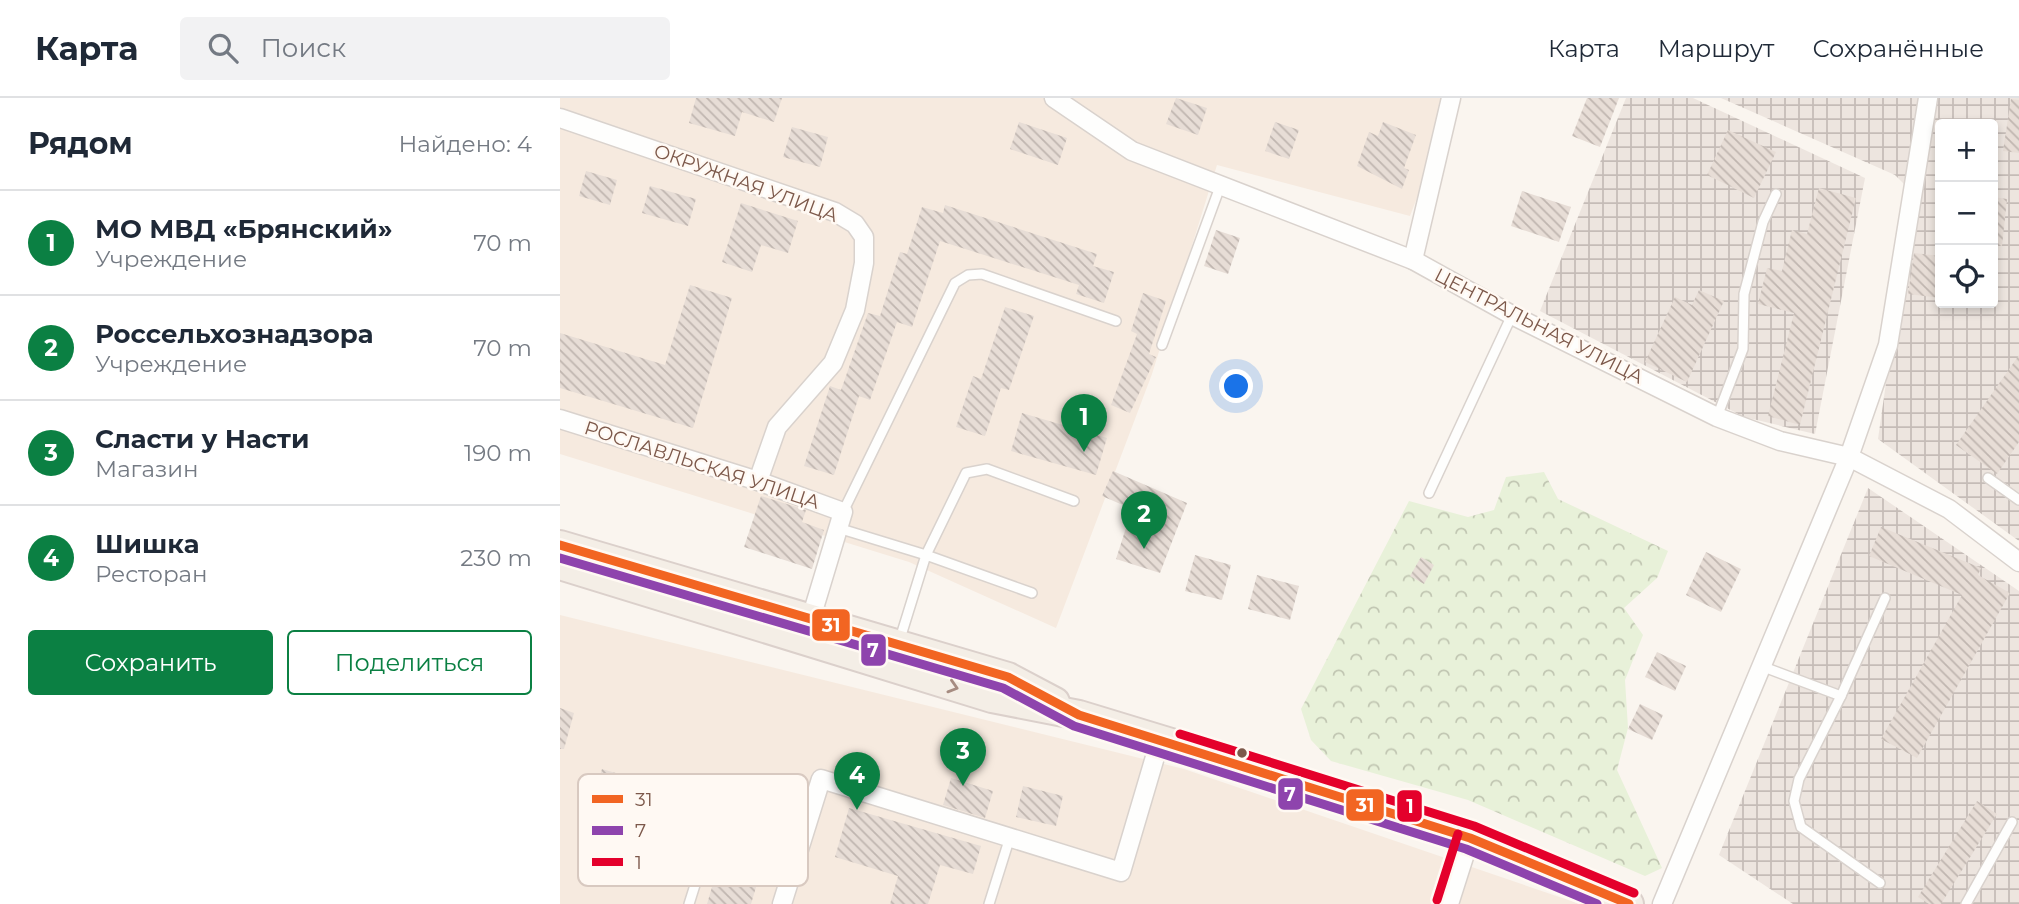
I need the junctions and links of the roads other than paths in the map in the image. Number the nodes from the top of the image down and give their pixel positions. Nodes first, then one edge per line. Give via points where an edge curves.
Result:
1 (1054, 98) edge
2 (1451, 98) edge
3 (1928, 98) edge
4 (560, 118) edge
5 (1221, 184) junction
6 (1776, 194) dead end
7 (1413, 260) junction
8 (1512, 315) junction
9 (1116, 321) dead end
10 (1162, 345) dead end
11 (1717, 416) junction
12 (560, 419) edge
13 (1849, 457) junction
14 (1988, 478) dead end
15 (758, 481) junction
16 (1429, 494) dead end
17 (2019, 500) edge
18 (1074, 501) dead end
19 (841, 520) junction
20 (560, 545) edge
21 (926, 555) junction
22 (2019, 562) edge
23 (560, 565) edge
24 (1032, 593) dead end
25 (1885, 598) dead end
26 (807, 630) junction
27 (894, 656) junction
28 (1761, 666) junction
29 (1841, 696) junction
30 (1160, 740) junction
31 (808, 821) edge
32 (2012, 822) dead end
33 (1010, 837) junction
34 (1469, 838) junction
35 (1880, 883) dead end
36 (695, 886) edge
37 (788, 886) edge
38 (689, 904) edge
39 (782, 904) edge
40 (989, 904) edge
41 (1449, 904) edge
42 (1629, 904) edge
43 (1662, 904) edge
44 (1966, 904) edge

1 - 5 street, ЦЕНТРАЛЬНАЯ УЛИЦА via 1132,151
2 - 7 street
3 - 13 street via 1888,345
4 - 15 street, ОКРУЖНАЯ УЛИЦА via 835,212 855,224 864,237 855,310 833,363 777,427
5 - 7 street, ЦЕНТРАЛЬНАЯ УЛИЦА
5 - 10 lane
6 - 11 lane via 1763,222 1744,293 1743,349
7 - 8 street, ЦЕНТРАЛЬНАЯ УЛИЦА
8 - 11 street, ЦЕНТРАЛЬНАЯ УЛИЦА
8 - 16 lane
9 - 19 lane via 982,274 955,283
11 - 13 street, ЦЕНТРАЛЬНАЯ УЛИЦА via 1780,441
12 - 15 street, РОСЛАВЛЬСКАЯ УЛИЦА
13 - 22 street, ЦЕНТРАЛЬНАЯ УЛИЦА via 1949,509
13 - 28 street
14 - 17 lane
15 - 19 street, РОСЛАВЛЬСКАЯ УЛИЦА
18 - 21 lane via 987,469 966,474
19 - 21 lane
19 - 26 street
20 - 26 main road
21 - 24 lane
21 - 27 lane
23 - 26 main road
25 - 29 lane
26 - 27 main road
27 - 30 main road via 992,698 1079,715
28 - 29 lane
28 - 43 street
29 - 35 lane via 1799,779 1794,801 1801,827
30 - 33 street via 1121,872
30 - 34 main road
31 - 33 street via 821,779
32 - 44 lane
33 - 40 lane
34 - 41 street
34 - 42 main road
36 - 38 lane
37 - 39 street

